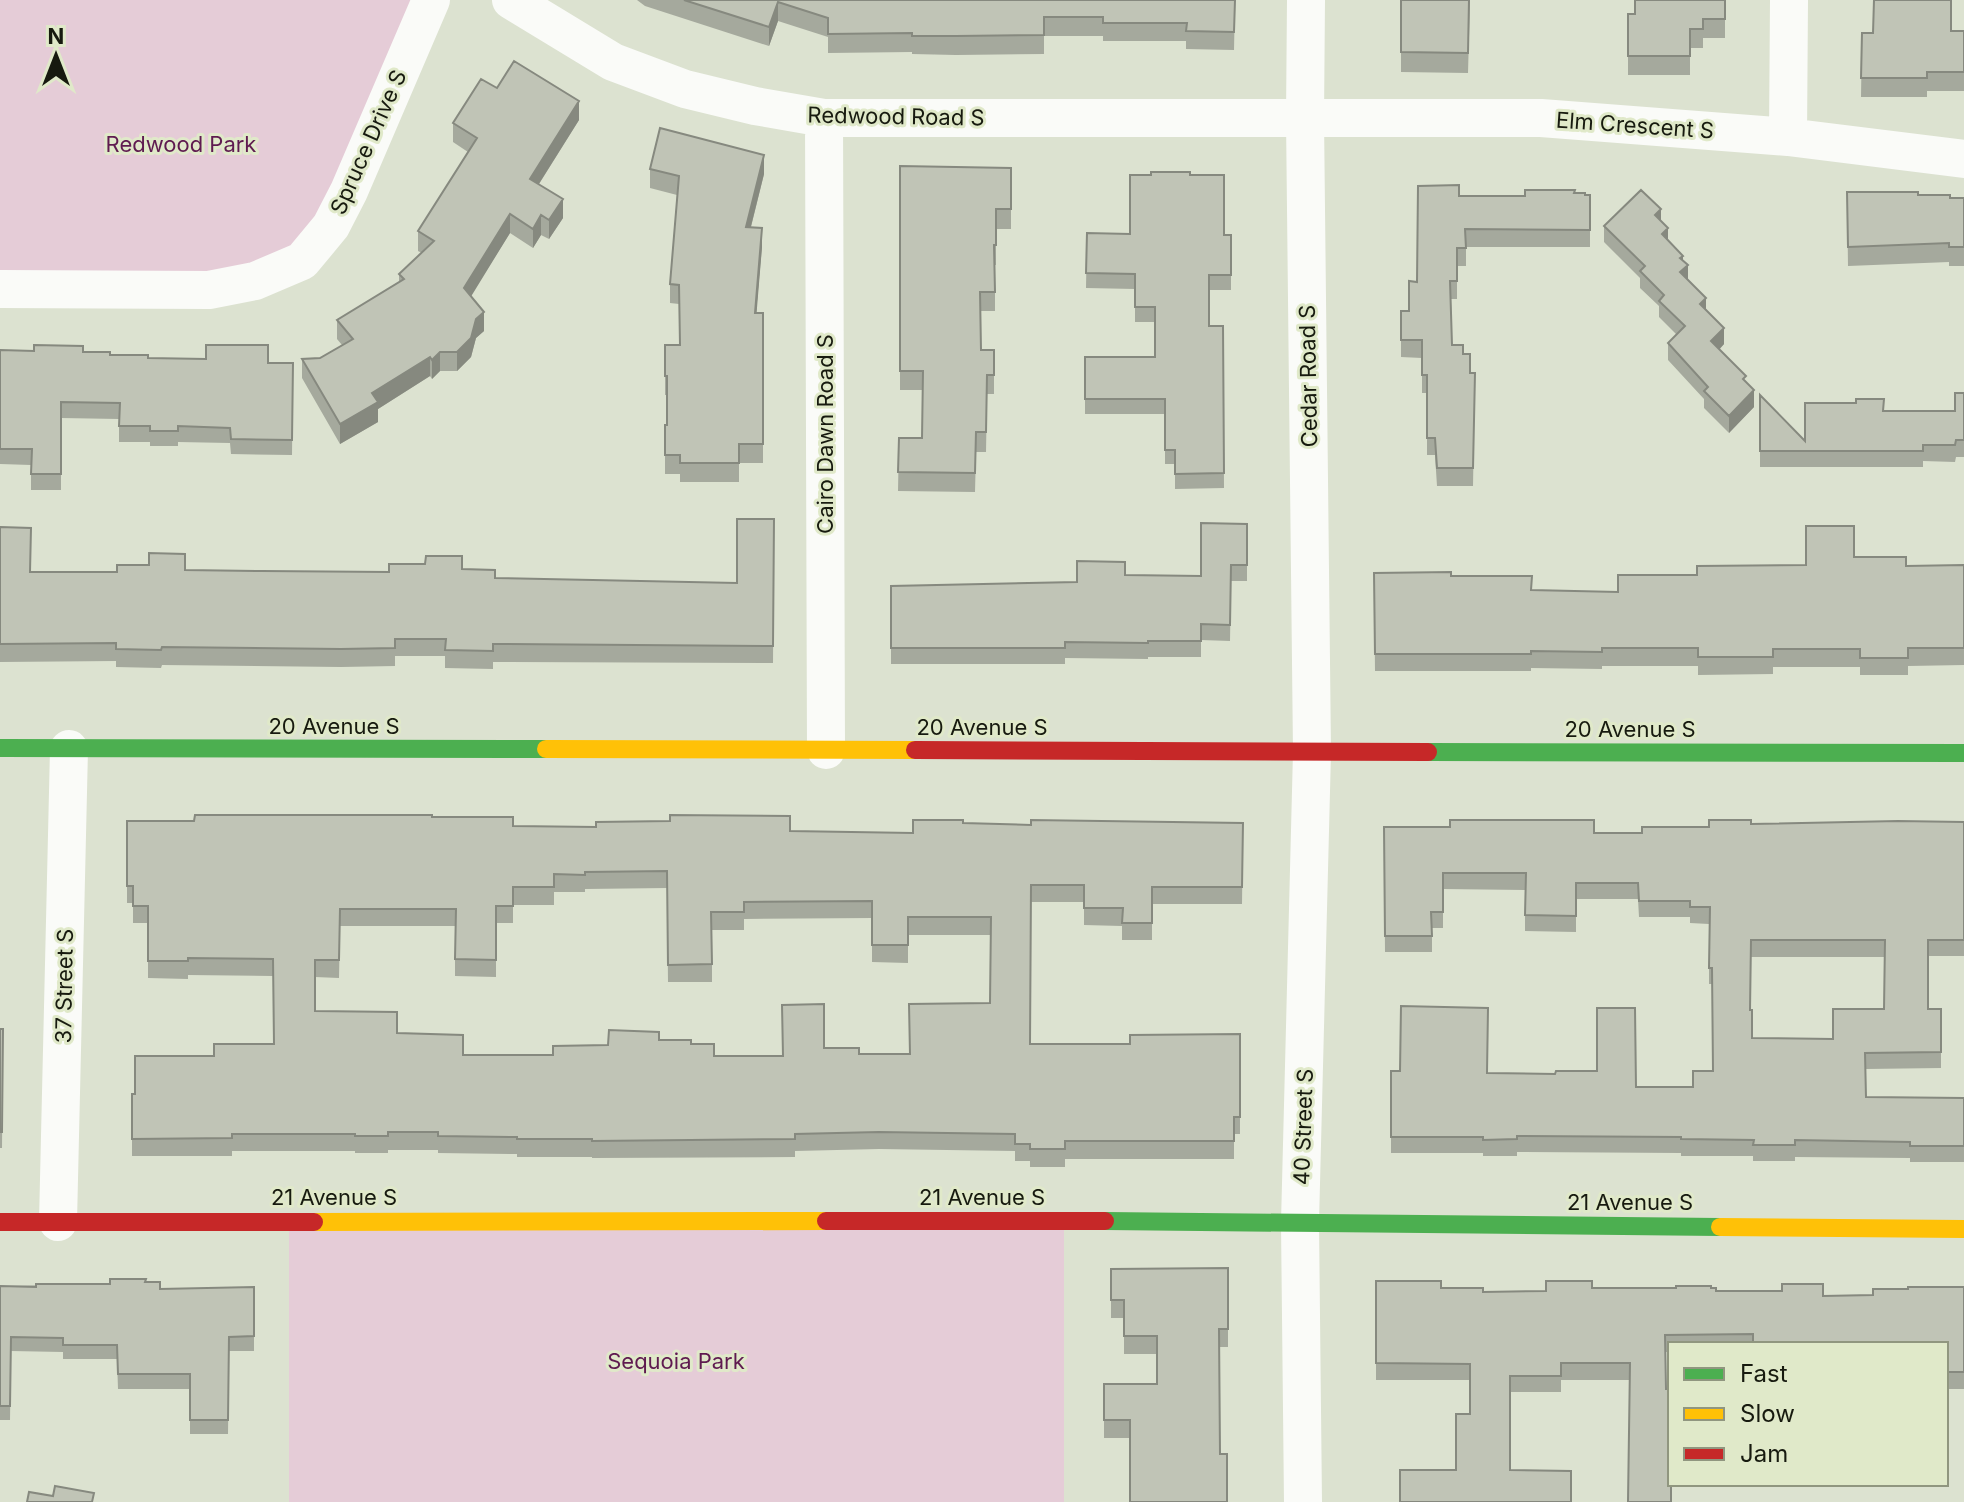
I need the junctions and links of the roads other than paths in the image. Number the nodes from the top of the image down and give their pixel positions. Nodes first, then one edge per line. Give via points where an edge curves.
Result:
1 (431, 0) edge
2 (511, 0) edge
3 (1306, 0) edge
4 (1789, 0) edge
5 (824, 118) junction
6 (1305, 118) junction
7 (1788, 137) junction
8 (1964, 159) edge
9 (0, 289) edge
10 (0, 748) edge
11 (69, 749) junction
12 (826, 750) junction
13 (1312, 752) junction
14 (1964, 753) edge
15 (0, 1222) edge
16 (58, 1222) junction
17 (1300, 1223) junction
18 (1964, 1229) edge
19 (1303, 1502) edge

1 - 9 street, Spruce Drive S via 349,191 331,226 302,261 255,281 209,290
2 - 5 street, Redwood Road S via 613,62 685,89
3 - 6 street, Cedar Road S
4 - 7 street
5 - 6 street, Redwood Road S
5 - 12 street, Cairo Dawn Road S
6 - 7 street, Elm Crescent S via 1541,118
6 - 13 street, Cedar Road S
7 - 8 street, Elm Crescent S
10 - 11 street, 20 Avenue S
11 - 12 street, 20 Avenue S
11 - 16 street, 37 Street S
12 - 13 street, 20 Avenue S
13 - 14 street, 20 Avenue S
13 - 17 street, 40 Street S
15 - 16 street, 21 Avenue S
16 - 17 street, 21 Avenue S
17 - 18 street, 21 Avenue S
17 - 19 street, 40 Street S

